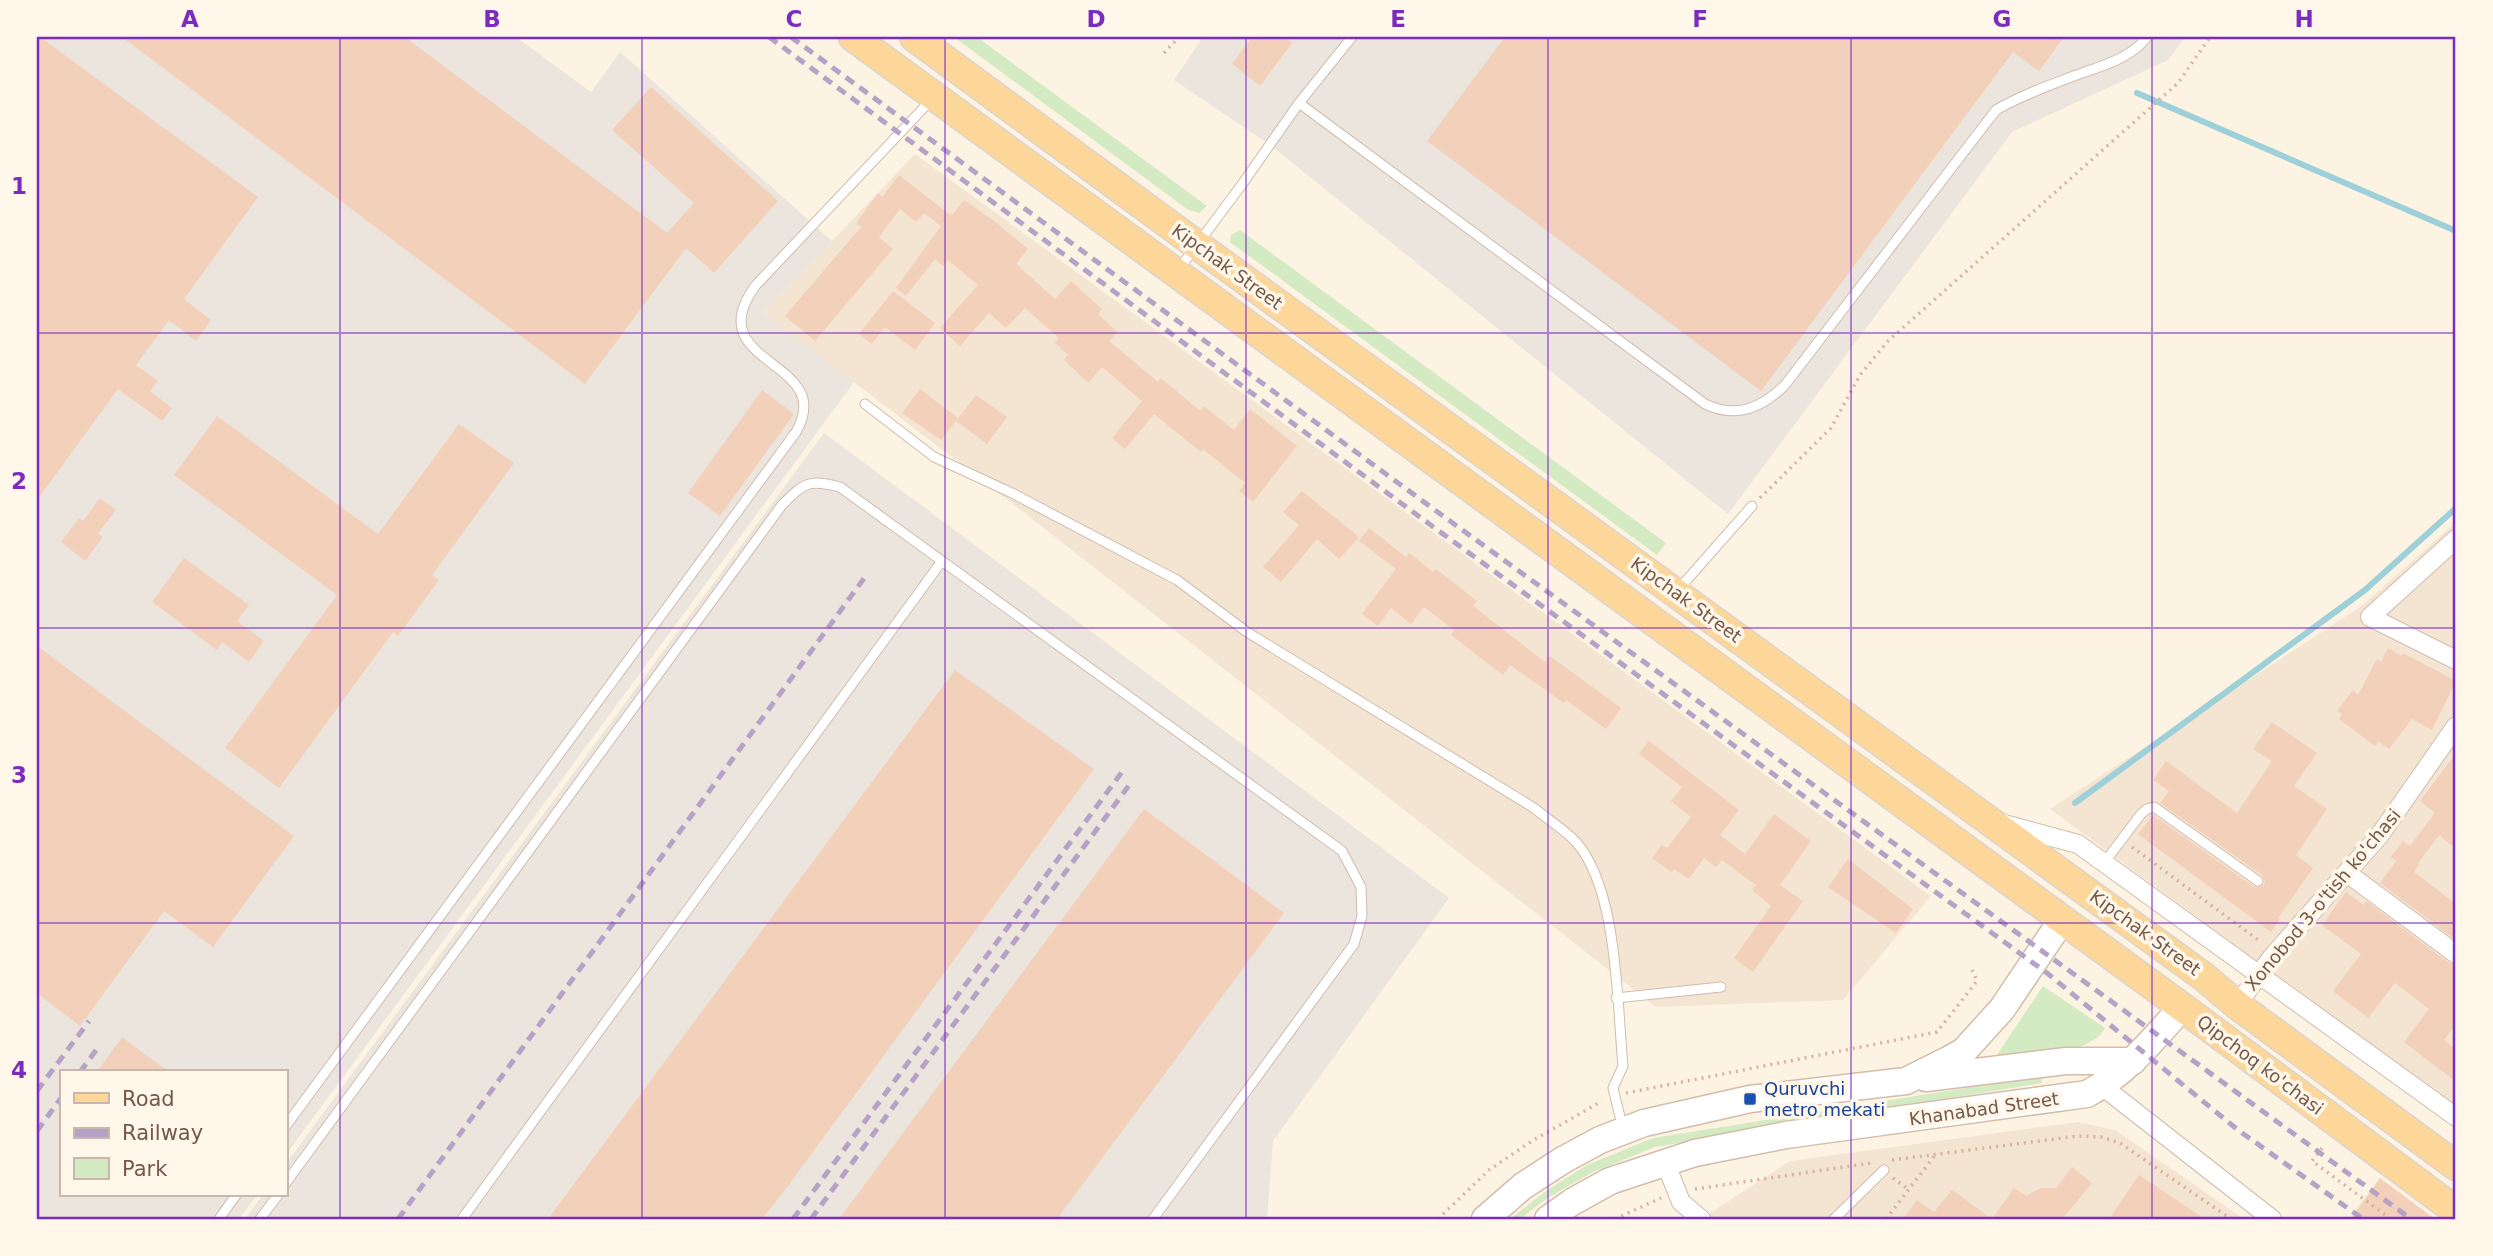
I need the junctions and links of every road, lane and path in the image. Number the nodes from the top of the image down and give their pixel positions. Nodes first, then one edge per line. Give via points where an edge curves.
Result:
1 (853, 37) edge
2 (914, 37) edge
3 (1179, 37) edge
4 (1352, 37) edge
5 (2147, 37) edge
6 (2210, 37) edge
7 (1164, 53) dead end
8 (934, 96) junction
9 (1299, 103) junction
10 (1197, 245) junction
11 (1176, 273) junction
12 (864, 404) dead end
13 (1752, 506) joint
14 (2456, 539) edge
15 (942, 561) junction
16 (1676, 593) junction
17 (2456, 660) edge
18 (2454, 735) edge
19 (1989, 819) junction
20 (2121, 841) junction
21 (2104, 863) junction
22 (2347, 873) junction
23 (2258, 881) dead end
24 (2084, 889) junction
25 (2062, 920) junction
26 (2456, 954) edge
27 (2272, 957) junction
28 (2259, 973) junction
29 (2204, 976) junction
30 (1721, 987) dead end
31 (1616, 998) junction
32 (2237, 1005) junction
33 (2182, 1007) junction
34 (2133, 1061) junction
35 (1906, 1081) junction
36 (2102, 1086) junction
37 (2456, 1116) edge
38 (287, 1124) edge
39 (1623, 1130) junction
40 (2322, 1148) dead end
41 (1936, 1153) junction
42 (1665, 1162) junction
43 (1872, 1162) dead end
44 (1884, 1165) joint
45 (2456, 1166) edge
46 (287, 1181) edge
47 (1677, 1192) junction
48 (235, 1196) edge
49 (277, 1196) edge
50 (2456, 1212) edge
51 (219, 1219) edge
52 (260, 1219) edge
53 (462, 1219) edge
54 (1153, 1219) edge
55 (1485, 1219) edge
56 (1548, 1219) edge
57 (1615, 1219) edge
58 (1701, 1219) edge
59 (1834, 1219) edge
60 (1886, 1219) edge
61 (2231, 1219) edge
62 (2272, 1219) edge
63 (2391, 1219) edge

1 - 8 main road, Kipchak Street
2 - 10 main road, Kipchak Street
3 - 7 path
4 - 9 lane
5 - 9 lane via 2122,57 1996,110 1785,385 1758,406 1736,412 1705,404
6 - 13 path via 2178,83 1888,341 1860,375 1831,428
8 - 11 main road, Kipchak Street
8 - 38 lane via 744,302 741,323 747,340 799,388 804,411 796,432
9 - 10 lane
10 - 11 lane
10 - 16 main road, Kipchak Street
11 - 25 main road, Kipchak Street
12 - 31 lane via 934,457 1177,580 1247,632 1534,808 1576,842 1597,876 1609,914
13 - 16 lane
14 - 17 street via 2370,617
15 - 46 lane via 840,487 818,482 801,487 782,505
15 - 53 lane
15 - 54 lane via 1342,850 1361,887 1362,916 1354,944
16 - 19 main road, Kipchak Street
18 - 22 street, Xonobod 3-o'tish ko'chasi
19 - 21 street via 2078,844
19 - 24 main road, Kipchak Street
20 - 21 lane
20 - 23 lane via 2141,814 2154,807
20 - 27 path via 2267,946
21 - 28 street
22 - 26 street
22 - 27 street, Xonobod 3-o'tish ko'chasi
24 - 25 main road
24 - 29 main road, Kipchak Street
25 - 33 main road, Qipchoq ko'chasi
25 - 35 street via 1978,1038 1964,1051
27 - 28 street, Xonobod 3-o'tish ko'chasi
28 - 32 street, Xonobod 3-o'tish ko'chasi
28 - 37 street
29 - 32 main road, Kipchak Street
29 - 33 main road
30 - 31 lane
31 - 39 lane via 1623,1066 1613,1088
32 - 45 main road, Kipchak Street
33 - 34 street, Khanabad Street
33 - 50 main road, Qipchoq ko'chasi
34 - 35 street via 2074,1061
34 - 36 street, Khanabad Street
35 - 39 street via 1750,1099
36 - 42 street, Khanabad Street via 2065,1099 1786,1135
36 - 62 street
39 - 55 street via 1563,1160
40 - 63 path via 2312,1161
41 - 44 path
41 - 60 path
41 - 61 path via 2101,1137 2120,1143
42 - 47 street
42 - 56 street, Khanabad Street via 1610,1181
43 - 47 path
44 - 59 lane
47 - 57 path
47 - 58 street via 1681,1202
48 - 51 lane
49 - 52 lane

